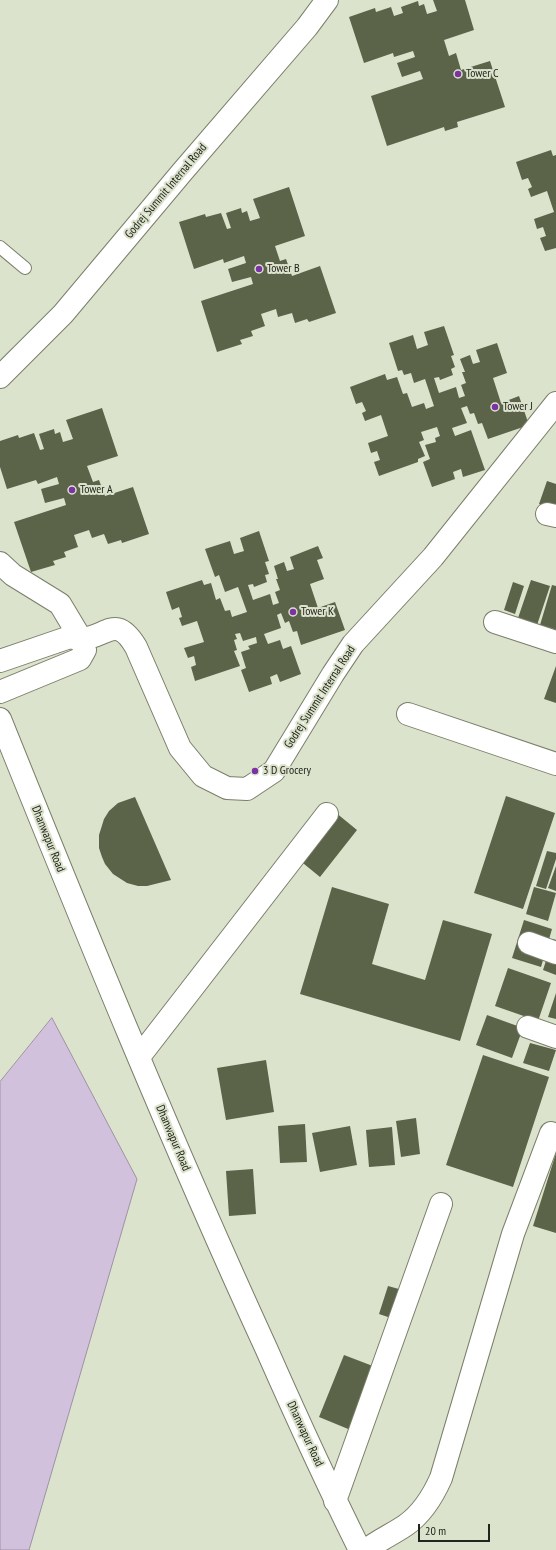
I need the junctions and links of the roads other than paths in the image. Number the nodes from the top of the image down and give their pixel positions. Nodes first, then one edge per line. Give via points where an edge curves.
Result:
1 (328, 0) edge
2 (0, 247) edge
3 (25, 268) dead end
4 (0, 377) edge
5 (556, 404) edge
6 (0, 563) edge
7 (495, 622) dead end
8 (82, 639) junction
9 (556, 642) edge
10 (0, 661) edge
11 (0, 692) edge
12 (408, 714) dead end
13 (0, 719) edge
14 (4, 747) edge
15 (556, 764) edge
16 (327, 814) dead end
17 (529, 943) dead end
18 (556, 953) edge
19 (528, 1027) dead end
20 (556, 1037) edge
21 (138, 1057) junction
22 (551, 1133) dead end
23 (441, 1204) dead end
24 (336, 1501) junction
25 (375, 1548) edge

1 - 4 street, Godrej Summit Internal Road via 63,314
2 - 3 lane
5 - 8 street, Godrej Summit Internal Road via 433,557 353,644 274,771 247,789 228,788 203,776 180,748 130,638 117,629 110,629
6 - 8 street via 14,575 60,604
7 - 9 street
8 - 10 street, Godrej Summit Internal Road via 70,637
8 - 11 street via 85,650 80,659
12 - 15 street
13 - 14 street, Dhanwapur Road
14 - 21 street, Dhanwapur Road
16 - 21 street
17 - 18 street
19 - 20 street
21 - 24 street, Dhanwapur Road via 212,1231
22 - 25 street via 513,1234 435,1492 423,1510
23 - 24 street
24 - 25 street, Dhanwapur Road

